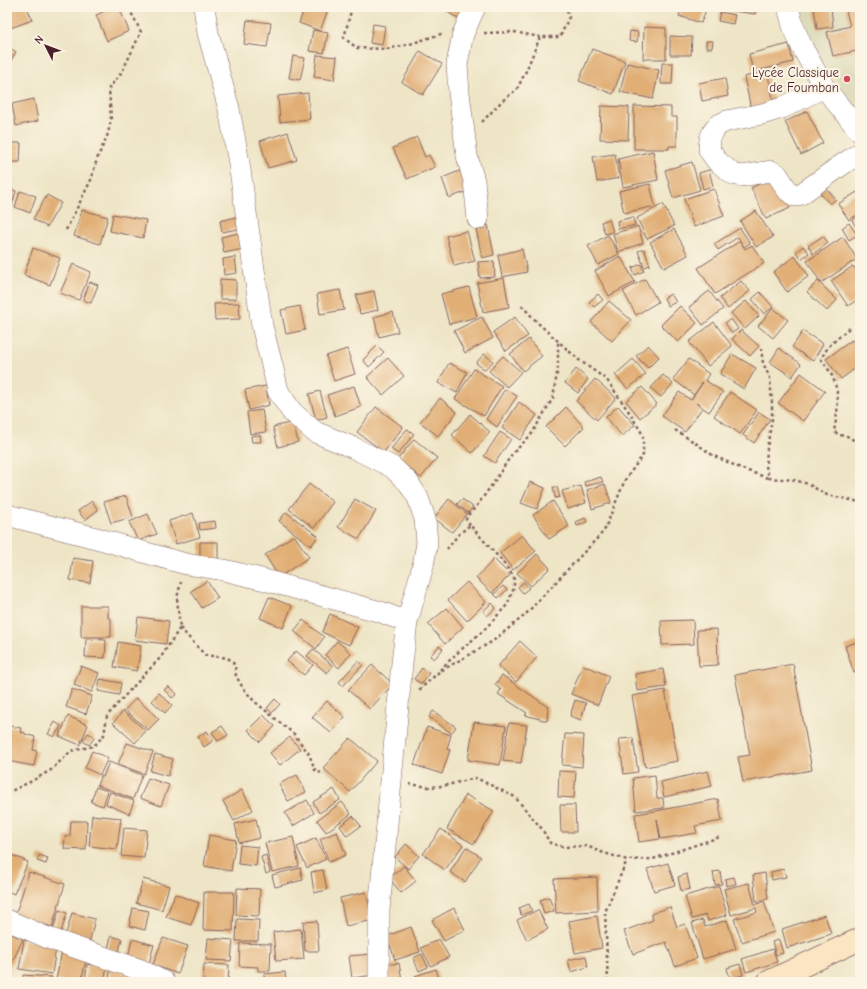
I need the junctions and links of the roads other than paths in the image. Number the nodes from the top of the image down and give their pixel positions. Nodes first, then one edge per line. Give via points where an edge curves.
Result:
1 (204, 7) edge
2 (788, 7) edge
3 (469, 20) edge
4 (824, 87) junction
5 (860, 132) edge
6 (860, 153) edge
7 (478, 218) dead end
8 (7, 515) edge
9 (407, 622) junction
10 (7, 920) edge
11 (859, 942) edge
12 (164, 982) edge
13 (379, 982) edge
14 (768, 982) edge

1 - 9 street via 240,163 262,326 278,391 292,412 315,432 392,467 408,482 418,498 425,519 427,543
2 - 4 street via 802,47
3 - 7 street via 457,64 467,156 474,181
4 - 5 street
4 - 6 street via 782,108 718,125 710,139 709,150 717,161 734,174 742,176 771,171 778,174 788,191 795,196
8 - 9 street via 186,564 261,579 382,612
9 - 13 street via 379,910
10 - 12 street via 48,938 141,970
11 - 14 main road

